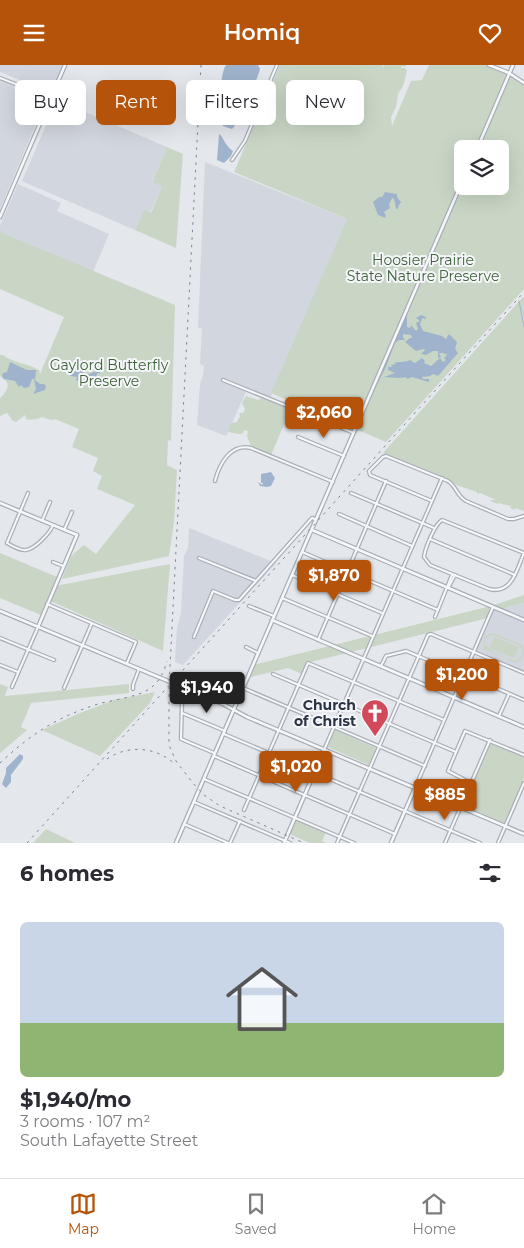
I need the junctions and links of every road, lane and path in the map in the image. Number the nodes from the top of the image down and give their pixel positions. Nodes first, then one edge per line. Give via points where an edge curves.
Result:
1 (65, 65) edge
2 (277, 65) edge
3 (489, 65) edge
4 (513, 65) edge
5 (509, 73) junction
6 (0, 78) edge
7 (59, 80) edge
8 (524, 83) edge
9 (15, 84) edge
10 (39, 125) edge
11 (481, 140) edge
12 (232, 160) dead end
13 (456, 195) edge
14 (0, 217) edge
15 (223, 380) dead end
16 (354, 433) junction
17 (298, 437) dead end
18 (344, 456) junction
19 (442, 478) junction
20 (215, 481) dead end
21 (386, 481) junction
22 (332, 482) junction
23 (28, 493) dead end
24 (351, 493) dead end
25 (432, 501) junction
26 (50, 502) dead end
27 (0, 503) edge
28 (377, 504) junction
29 (20, 511) junction
30 (72, 512) dead end
31 (338, 514) dead end
32 (524, 516) edge
33 (316, 519) junction
34 (42, 521) junction
35 (422, 523) junction
36 (53, 525) junction
37 (367, 526) junction
38 (435, 529) junction
39 (64, 530) junction
40 (312, 530) junction
41 (430, 539) junction
42 (412, 546) junction
43 (357, 549) junction
44 (302, 553) junction
45 (524, 553) edge
46 (199, 558) dead end
47 (53, 562) dead end
48 (63, 566) junction
49 (402, 568) junction
50 (347, 572) junction
51 (292, 575) junction
52 (453, 575) junction
53 (514, 575) junction
54 (256, 581) junction
55 (448, 587) junction
56 (393, 591) junction
57 (338, 594) junction
58 (282, 598) junction
59 (47, 604) junction
60 (249, 606) dead end
61 (493, 607) junction
62 (438, 610) junction
63 (0, 611) edge
64 (383, 614) junction
65 (274, 616) junction
66 (328, 617) junction
67 (435, 617) dead end
68 (272, 620) junction
69 (524, 620) edge
70 (92, 623) junction
71 (38, 627) junction
72 (373, 636) junction
73 (194, 637) dead end
74 (0, 638) edge
75 (318, 640) junction
76 (83, 645) junction
77 (246, 647) dead end
78 (28, 650) junction
79 (474, 652) junction
80 (258, 653) junction
81 (418, 656) junction
82 (364, 659) junction
83 (54, 660) dead end
84 (496, 661) junction
85 (127, 663) junction
86 (0, 665) edge
87 (381, 666) junction
88 (139, 669) junction
89 (18, 672) junction
90 (524, 673) edge
91 (273, 675) dead end
92 (464, 675) junction
93 (409, 678) junction
94 (354, 681) junction
95 (298, 685) junction
96 (12, 687) dead end
97 (64, 687) dead end
98 (243, 688) junction
99 (132, 689) dead end
100 (190, 690) junction
101 (509, 694) junction
102 (454, 697) junction
103 (524, 700) edge
104 (399, 701) junction
105 (344, 704) junction
106 (288, 708) junction
107 (234, 709) junction
108 (182, 713) junction
109 (500, 717) junction
110 (444, 720) junction
111 (389, 724) junction
112 (334, 727) junction
113 (524, 727) edge
114 (279, 730) junction
115 (224, 732) junction
116 (490, 740) junction
117 (434, 743) junction
118 (379, 746) junction
119 (324, 749) junction
120 (456, 752) junction
121 (269, 753) junction
122 (214, 755) junction
123 (524, 755) edge
124 (425, 766) junction
125 (370, 769) junction
126 (314, 772) junction
127 (259, 776) junction
128 (204, 779) junction
129 (472, 783) junction
130 (524, 783) edge
131 (415, 788) junction
132 (360, 792) junction
133 (304, 795) junction
134 (249, 798) junction
135 (194, 802) junction
136 (460, 807) junction
137 (244, 810) dead end
138 (405, 811) junction
139 (350, 814) junction
140 (295, 818) junction
141 (240, 821) junction
142 (184, 824) junction
143 (505, 827) junction
144 (450, 830) junction
145 (395, 834) junction
146 (524, 834) edge
147 (340, 837) junction
148 (284, 842) edge
149 (176, 843) edge
150 (229, 843) edge
151 (290, 843) edge
152 (337, 843) edge
153 (354, 843) edge
154 (391, 843) edge
155 (445, 843) edge
156 (480, 843) edge
157 (498, 843) edge

1 - 7 street
2 - 12 street via 245,141
3 - 5 street
4 - 5 street
5 - 8 street
5 - 11 street
6 - 9 street
10 - 14 street
13 - 16 street
15 - 16 street
16 - 18 street
17 - 18 street
18 - 22 street
19 - 21 street via 384,456 369,473
19 - 25 street
19 - 32 street via 452,484 464,500 507,519
20 - 22 street via 227,457 235,449 244,447
21 - 25 street
21 - 28 street
22 - 33 street
23 - 29 street
24 - 28 street
25 - 35 street
26 - 34 street
27 - 29 street
28 - 35 street
28 - 37 street
29 - 34 street
29 - 36 street via 7,543 22,550 48,535
30 - 39 street
31 - 37 street
33 - 40 street
33 - 54 street via 312,519
34 - 36 street
35 - 38 street
35 - 42 street
36 - 39 street
37 - 42 street
37 - 43 street
38 - 41 street
38 - 45 street via 441,520
39 - 48 street via 77,535
40 - 43 street
40 - 44 street
41 - 52 street via 424,553 425,560
41 - 53 street
42 - 49 street
43 - 49 street
43 - 50 street
44 - 50 street
44 - 51 street
45 - 53 street
46 - 54 street
47 - 48 street
48 - 59 street
49 - 55 street
49 - 56 street
50 - 56 street
50 - 57 street
51 - 57 street
51 - 58 street
52 - 53 street via 496,591 508,586
52 - 55 street
54 - 73 street via 237,601 213,591
55 - 61 street
55 - 62 street
56 - 62 street
56 - 64 street
57 - 64 street
57 - 66 street
58 - 65 street
58 - 66 street
59 - 70 street
59 - 71 street
60 - 65 street
61 - 69 street
61 - 79 street
62 - 67 street
63 - 71 street
64 - 72 street
65 - 68 street
66 - 72 street
66 - 75 street
68 - 75 street
68 - 80 street
70 - 76 street
70 - 85 street via 136,642
71 - 76 street
71 - 78 street
72 - 82 street
74 - 78 street
75 - 82 street
76 - 85 street
76 - 97 street
77 - 80 street
78 - 83 street
78 - 89 street
79 - 81 street via 429,634
79 - 84 street
79 - 92 street
80 - 98 street
81 - 87 street via 405,651 388,655
81 - 92 street
81 - 93 street
82 - 87 street
82 - 94 street
84 - 90 street
84 - 101 street via 488,684
85 - 88 street
86 - 89 street
87 - 93 street
88 - 99 street
88 - 100 street
89 - 96 street
91 - 95 street
92 - 102 street
93 - 102 street
93 - 104 street
94 - 95 street via 309,663
94 - 104 street
94 - 105 street
95 - 105 street
95 - 106 street
98 - 106 street
98 - 107 street
100 - 107 street
100 - 108 street via 182,702
101 - 103 street
101 - 109 street
102 - 109 street
102 - 110 street
104 - 110 street
104 - 111 street
105 - 111 street
105 - 112 street
106 - 112 street
106 - 114 street
107 - 114 street
107 - 115 street
108 - 115 street
108 - 122 street via 181,739
109 - 113 street
110 - 117 street
111 - 117 street
111 - 118 street
112 - 118 street
112 - 119 street
114 - 119 street
114 - 121 street
115 - 121 street
115 - 122 street
116 - 120 street via 465,731
116 - 123 street
116 - 129 street
117 - 120 street
117 - 124 street
118 - 124 street
118 - 125 street
119 - 125 street
119 - 126 street
120 - 129 street via 448,772
121 - 126 street
121 - 127 street
122 - 127 street
122 - 128 street
124 - 131 street
125 - 131 street
125 - 132 street
126 - 132 street
126 - 133 street
127 - 133 street
127 - 134 street
128 - 134 street
128 - 135 street
129 - 136 street
130 - 143 street
131 - 136 street
131 - 138 street
132 - 138 street
132 - 139 street
133 - 139 street
133 - 140 street
134 - 137 street
134 - 140 street
135 - 141 street
135 - 142 street
136 - 143 street
136 - 144 street
138 - 144 street
138 - 145 street
139 - 145 street
139 - 147 street
140 - 147 street
140 - 148 street
141 - 148 street
141 - 150 street
142 - 149 street
142 - 150 street
143 - 146 street
143 - 157 street
144 - 155 street
144 - 156 street
145 - 154 street
147 - 152 street
147 - 153 street
148 - 151 street

